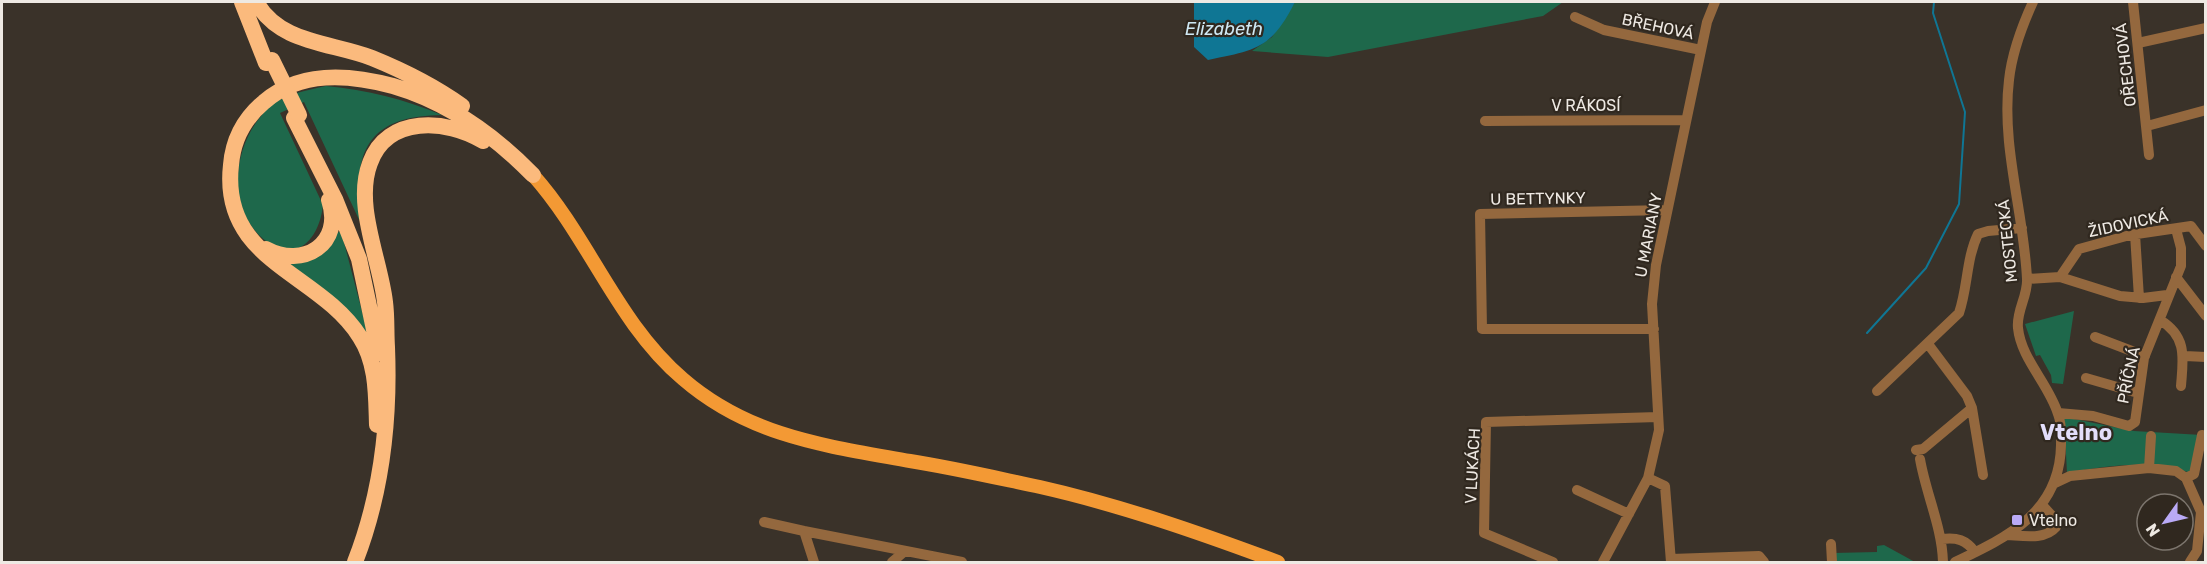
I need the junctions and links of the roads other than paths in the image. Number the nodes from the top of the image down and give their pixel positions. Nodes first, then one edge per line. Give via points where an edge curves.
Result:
1 (242, 2) edge
2 (248, 2) edge
3 (256, 2) edge
4 (1715, 2) edge
5 (2033, 2) edge
6 (2133, 2) edge
7 (1575, 17) dead end
8 (2205, 28) edge
9 (2138, 43) junction
10 (1701, 50) junction
11 (269, 62) junction
12 (2205, 110) edge
13 (296, 117) junction
14 (1686, 120) junction
15 (1485, 121) dead end
16 (2147, 126) junction
17 (2149, 155) dead end
18 (533, 175) junction
19 (1667, 210) junction
20 (2022, 228) junction
21 (2176, 229) junction
22 (2135, 234) junction
23 (254, 242) junction
24 (2205, 246) edge
25 (2060, 277) junction
26 (2176, 277) junction
27 (2027, 279) junction
28 (2168, 295) junction
29 (2139, 298) junction
30 (2205, 316) edge
31 (2160, 320) junction
32 (1654, 329) junction
33 (2095, 337) dead end
34 (1928, 344) junction
35 (387, 348) junction
36 (2145, 356) junction
37 (2185, 356) junction
38 (2205, 357) edge
39 (2086, 378) dead end
40 (2181, 386) dead end
41 (1877, 391) dead end
42 (2138, 393) junction
43 (1972, 408) junction
44 (2058, 413) junction
45 (1658, 417) junction
46 (377, 425) junction
47 (2202, 435) dead end
48 (2151, 436) dead end
49 (2150, 468) junction
50 (1983, 475) dead end
51 (1648, 478) junction
52 (2186, 478) junction
53 (2053, 484) junction
54 (1577, 490) dead end
55 (2042, 505) junction
56 (2203, 513) edge
57 (1629, 514) junction
58 (764, 522) dead end
59 (804, 531) junction
60 (2008, 535) junction
61 (1942, 539) junction
62 (1831, 544) dead end
63 (905, 551) junction
64 (1970, 557) edge
65 (1671, 561) edge
66 (344, 562) edge
67 (355, 562) edge
68 (814, 562) edge
69 (892, 562) edge
70 (959, 562) edge
71 (1278, 562) edge
72 (1553, 562) edge
73 (1603, 562) edge
74 (1764, 562) edge
75 (1832, 562) edge
76 (1942, 562) edge
77 (1955, 562) edge
78 (2190, 562) edge

1 - 11 highway
2 - 11 highway
3 - 18 highway via 262,13 285,33 370,58 439,90 508,143
4 - 10 street, U MARIANY
5 - 20 street, MOSTECKÁ via 2019,34 2009,80 2009,139
6 - 9 street, OŘECHOVÁ
7 - 10 street, BŘEHOVÁ via 1604,30
8 - 9 street
9 - 16 street, OŘECHOVÁ
10 - 14 street, U MARIANY
11 - 13 highway, bridge
12 - 16 street, OŘECHOVÁ
13 - 23 highway via 301,142 331,203 331,227 319,247 299,257 280,256
13 - 35 highway via 341,196 371,279
13 - 46 highway via 359,259 379,353 381,392
14 - 15 street, V RÁKOSÍ
14 - 19 street, U MARIANY
16 - 17 street, OŘECHOVÁ
18 - 23 highway via 479,127 428,99 354,78 308,80 283,89 261,104 245,123 235,146 230,174 234,206
18 - 35 highway via 481,140 443,126 408,127 384,141 370,162 366,190 386,303
18 - 71 main road via 560,209 617,302 649,345 689,384 730,411 769,431 804,441 943,466 1091,500
19 - 32 street, U MARIANY via 1656,265
19 - 32 street, U BETTYNKY via 1480,214 1482,329
20 - 27 street, MOSTECKÁ
20 - 34 street via 1978,234 1971,249 1959,313
21 - 22 street, ŽIDOVICKÁ
21 - 24 street, ŽIDOVICKÁ via 2191,226
21 - 26 street, PŘÍČNÁ via 2181,266
22 - 25 street, ŽIDOVICKÁ via 2079,249
22 - 29 street
23 - 46 highway via 273,263 339,312 360,338 373,371
25 - 27 street
25 - 29 street
26 - 28 street, PŘÍČNÁ
26 - 30 street
27 - 44 street, MOSTECKÁ via 2018,319 2020,338
28 - 29 street
28 - 31 street, PŘÍČNÁ
31 - 36 street, PŘÍČNÁ
31 - 37 street
32 - 45 street, U MARIANY
33 - 36 street
34 - 41 street
34 - 43 street
35 - 67 highway via 386,436 374,507
36 - 42 street, PŘÍČNÁ
37 - 38 street
37 - 40 street
39 - 42 street
42 - 44 street, PŘÍČNÁ via 2134,422 2129,426 2093,416
43 - 50 street
43 - 61 street via 1918,454
44 - 53 street, MOSTECKÁ via 2060,459
45 - 51 street, U MARIANY via 1659,430
45 - 72 street, V LUKÁCH via 1486,422 1484,533
46 - 66 highway via 366,493
47 - 52 street via 2194,474
48 - 49 street
49 - 52 street via 2176,471
49 - 53 street via 2070,476
51 - 57 street, U MARIANY
51 - 65 street via 1665,486
52 - 56 street
53 - 55 street, MOSTECKÁ
54 - 57 street
55 - 60 street, MOSTECKÁ
55 - 60 street via 2054,518 2054,530 2047,534
56 - 78 street via 2197,551
57 - 73 street, U MARIANY
58 - 59 street
59 - 63 street
59 - 68 street
60 - 64 street, MOSTECKÁ
61 - 64 street via 1958,538 1968,544
61 - 76 street
62 - 75 street
63 - 69 street
63 - 70 street
64 - 77 street, MOSTECKÁ
65 - 74 street via 1759,556

